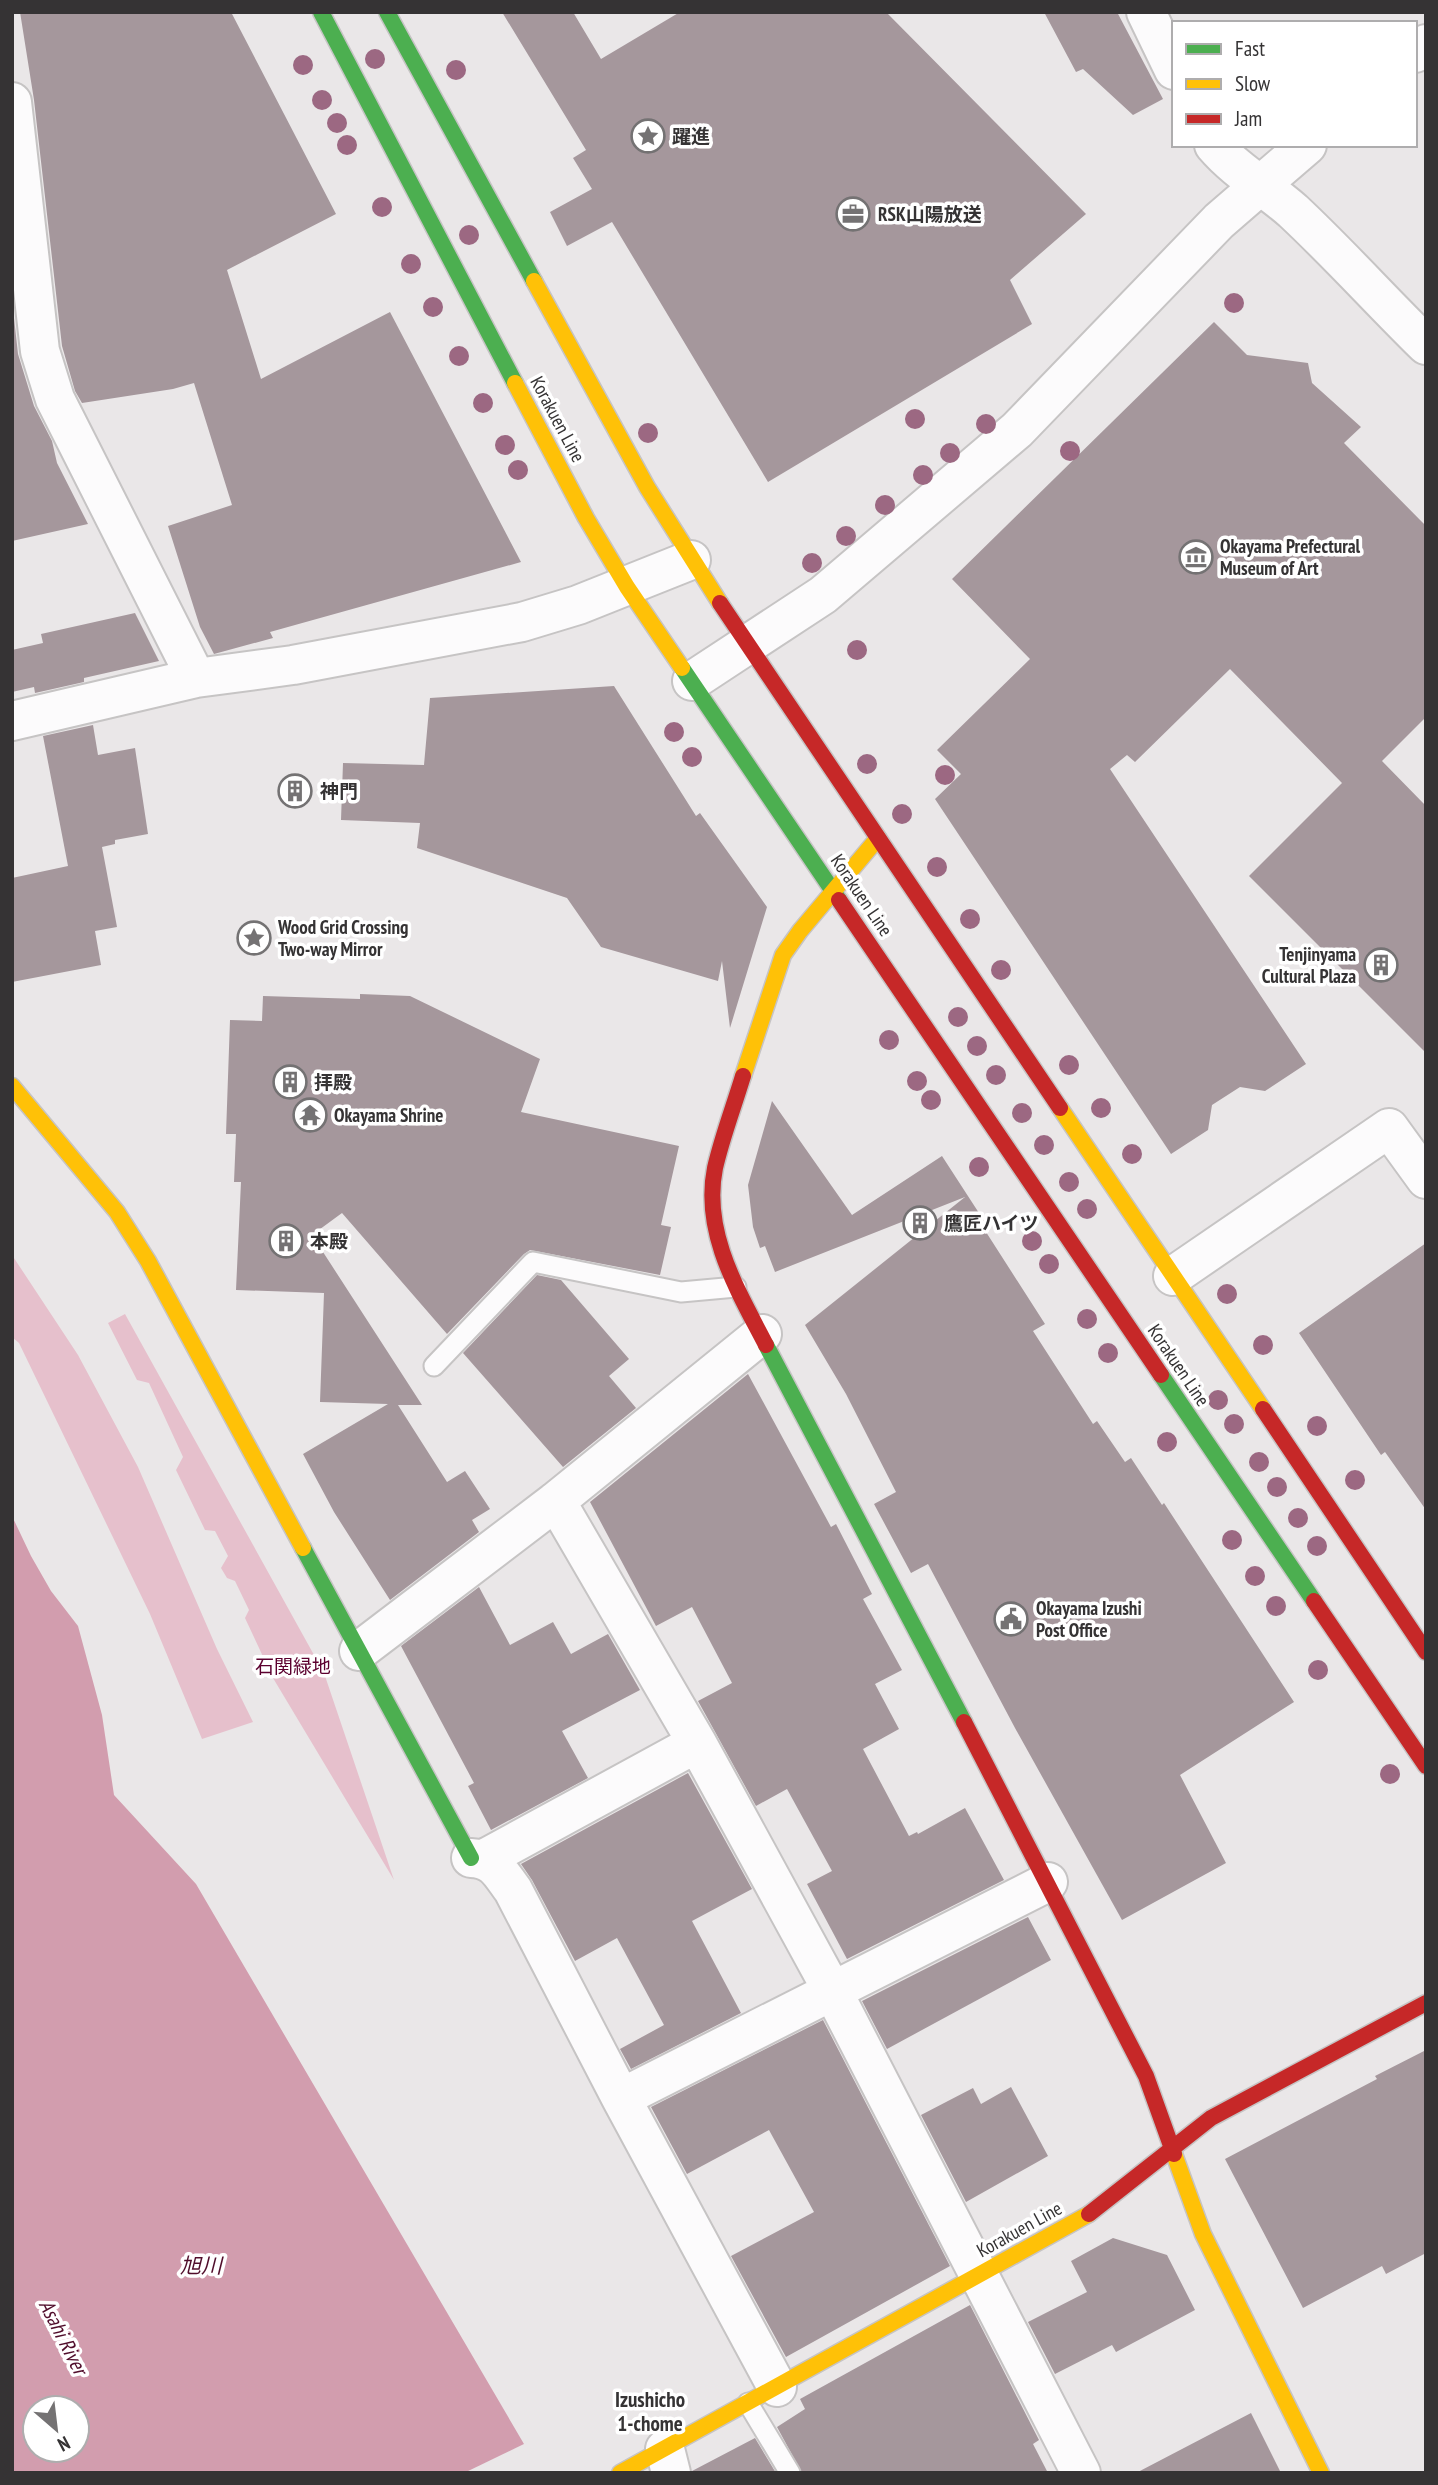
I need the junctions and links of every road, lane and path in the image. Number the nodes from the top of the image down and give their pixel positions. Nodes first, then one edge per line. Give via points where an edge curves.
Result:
1 (321, 12) edge
2 (387, 12) edge
3 (1146, 12) edge
4 (1172, 66) edge
5 (12, 102) edge
6 (1216, 147) edge
7 (1305, 147) edge
8 (1259, 186) junction
9 (1426, 345) edge
10 (691, 560) junction
11 (627, 587) junction
12 (747, 644) junction
13 (197, 678) junction
14 (692, 681) junction
15 (12, 721) edge
16 (878, 838) junction
17 (834, 890) junction
18 (12, 1086) edge
19 (1426, 1179) edge
20 (1173, 1276) junction
21 (736, 1287) junction
22 (762, 1334) junction
23 (434, 1366) dead end
24 (556, 1501) junction
25 (1420, 1630) edge
26 (359, 1651) junction
27 (697, 1743) junction
28 (1426, 1766) edge
29 (479, 1858) junction
30 (1048, 1882) junction
31 (833, 1992) junction
32 (1426, 2003) edge
33 (621, 2098) junction
34 (1171, 2150) junction
35 (980, 2275) junction
36 (762, 2395) junction
37 (658, 2462) edge
38 (620, 2473) edge
39 (790, 2473) edge
40 (1081, 2473) edge
41 (1321, 2473) edge

1 - 11 main road, Korakuen Line
2 - 10 main road
3 - 4 street
5 - 13 street via 40,351 55,399
6 - 8 street
7 - 8 street
8 - 9 street via 1291,209
8 - 12 street via 1219,221 1017,430 822,595
10 - 11 street
10 - 12 main road
11 - 13 street via 522,622 293,666
11 - 14 main road, Korakuen Line
12 - 14 street
12 - 16 main road
13 - 15 street
14 - 17 main road, Korakuen Line
16 - 17 main road
16 - 20 main road
17 - 21 main road via 783,955 715,1170 713,1210 721,1251
17 - 28 main road, Korakuen Line
18 - 26 main road via 117,1212 148,1261
19 - 20 street via 1390,1128
20 - 25 main road
21 - 22 main road
21 - 23 lane via 681,1292 533,1262
22 - 24 street
22 - 30 main road
24 - 26 street
24 - 27 street
26 - 29 main road
27 - 29 street
27 - 31 street
29 - 33 street via 496,1867 513,1890
30 - 31 street
30 - 34 main road via 1146,2076
31 - 33 street
31 - 35 street
32 - 34 main road, Korakuen Line via 1211,2118
33 - 36 street
34 - 35 main road, Korakuen Line via 1095,2211
34 - 41 main road via 1203,2234
35 - 36 main road, Korakuen Line
35 - 40 street
36 - 37 main road, Korakuen Line
36 - 39 lane
37 - 38 main road, Korakuen Line

